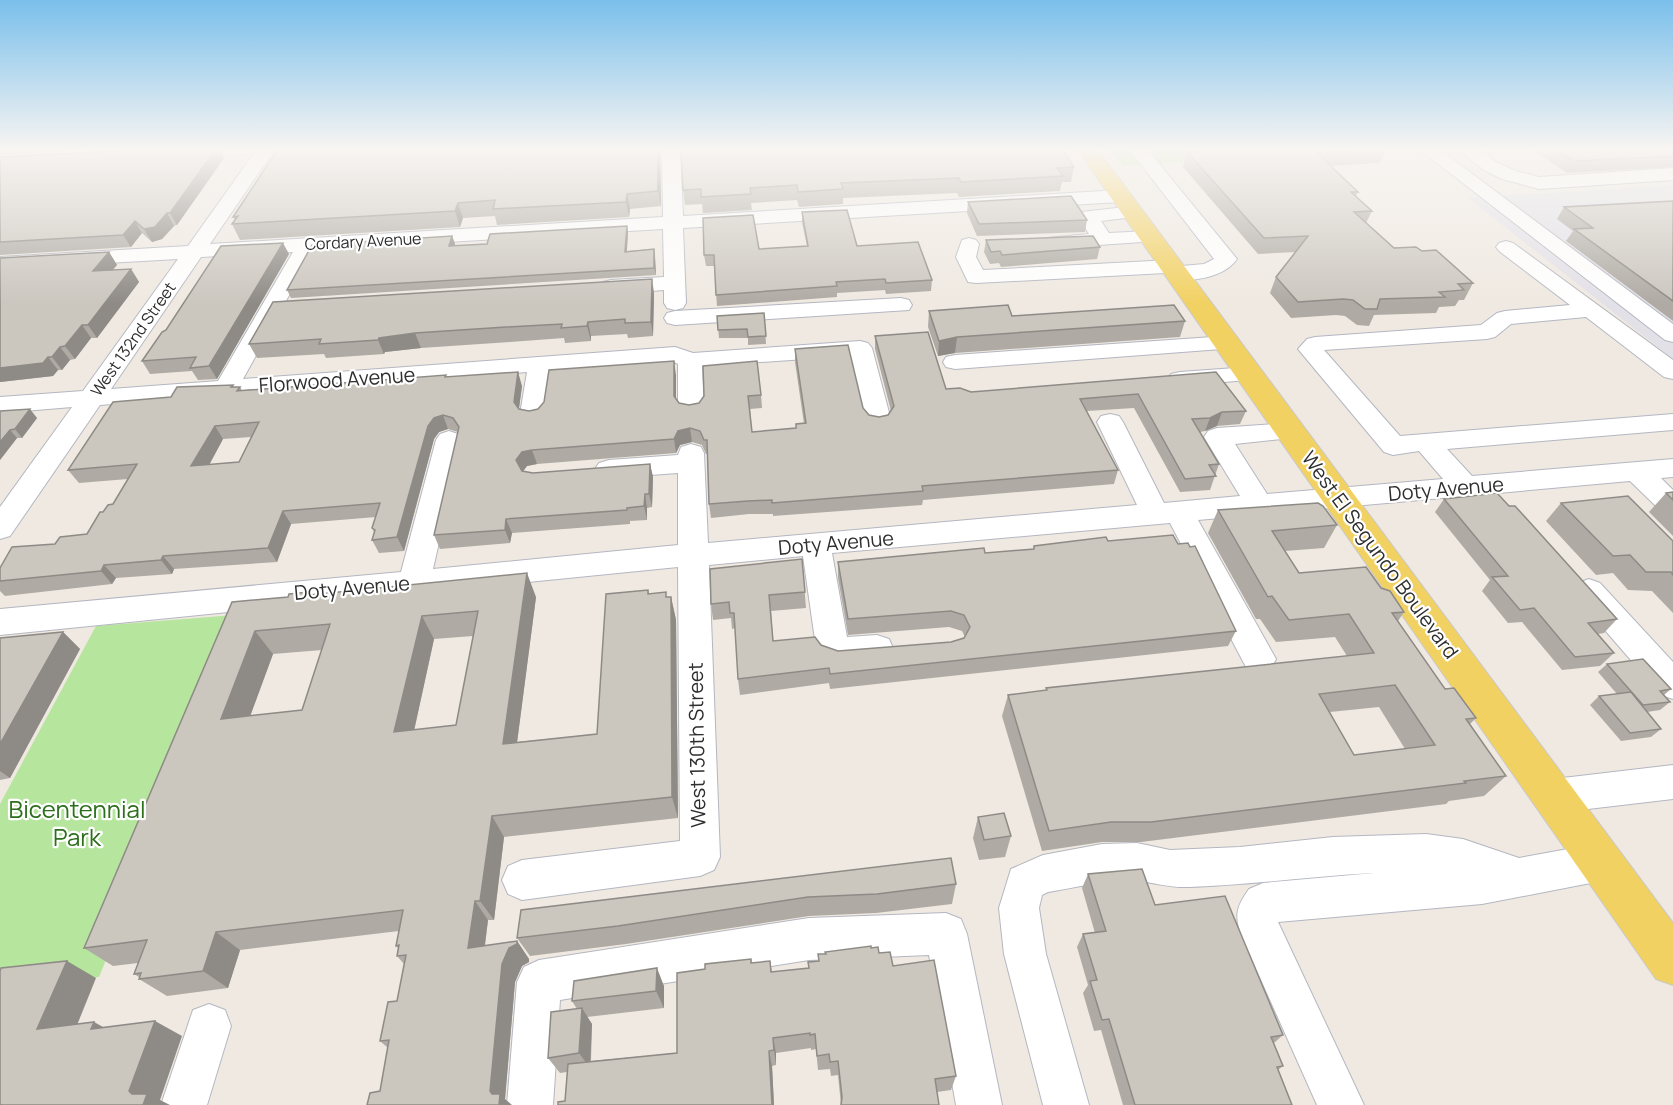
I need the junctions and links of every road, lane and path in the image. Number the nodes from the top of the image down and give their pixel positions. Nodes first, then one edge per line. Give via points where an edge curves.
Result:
1 (230, 201) edge
2 (672, 201) edge
3 (1124, 201) edge
4 (1179, 201) edge
5 (1496, 201) edge
6 (1126, 204) junction
7 (1535, 204) dead end
8 (951, 206) junction
9 (1503, 206) junction
10 (673, 222) junction
11 (1150, 237) junction
12 (1103, 240) junction
13 (1034, 243) edge
14 (969, 244) junction
15 (990, 244) edge
16 (307, 245) junction
17 (1506, 247) dead end
18 (194, 251) junction
19 (0, 263) edge
20 (1174, 269) junction
21 (674, 282) junction
22 (591, 288) edge
23 (900, 305) dead end
24 (294, 307) edge
25 (271, 308) junction
26 (1592, 310) junction
27 (675, 318) junction
28 (1673, 335) edge
29 (1227, 343) junction
30 (682, 357) junction
31 (955, 362) dead end
32 (541, 364) junction
33 (1673, 372) edge
34 (1249, 374) junction
35 (1158, 381) edge
36 (226, 388) junction
37 (91, 399) junction
38 (0, 405) edge
39 (691, 408) edge
40 (533, 414) edge
41 (878, 420) edge
42 (1110, 422) dead end
43 (1673, 422) edge
44 (1291, 431) junction
45 (449, 440) dead end
46 (1425, 442) junction
47 (1673, 468) edge
48 (585, 471) edge
49 (1637, 472) junction
50 (1592, 476) junction
51 (1480, 486) junction
52 (1339, 499) junction
53 (1617, 500) edge
54 (1259, 505) junction
55 (1673, 506) edge
56 (1517, 511) edge
57 (1167, 513) junction
58 (0, 529) edge
59 (816, 545) junction
60 (693, 555) junction
61 (1571, 572) edge
62 (414, 582) junction
63 (0, 622) edge
64 (905, 646) edge
65 (1259, 658) dead end
66 (1673, 685) edge
67 (1673, 782) edge
68 (1554, 796) junction
69 (1601, 862) junction
70 (1518, 877) junction
71 (522, 880) dead end
72 (1673, 962) edge
73 (209, 1026) dead end
74 (184, 1105) edge
75 (530, 1105) edge
76 (979, 1105) edge
77 (1065, 1105) edge
78 (1341, 1105) edge

1 - 18 street, West 132nd Street
2 - 10 street
3 - 6 main road, West El Segundo Boulevard
4 - 20 street via 1226,259 1212,268
5 - 9 street
6 - 8 street, Cordary Avenue
6 - 11 main road, West El Segundo Boulevard
6 - 12 street via 1088,216
7 - 9 street
8 - 10 street, Cordary Avenue
8 - 14 street
9 - 28 street
10 - 16 street, Cordary Avenue
10 - 21 street
11 - 12 street
11 - 20 main road, West El Segundo Boulevard
12 - 13 street
14 - 15 street
14 - 20 street via 966,257 976,278
16 - 18 street, Cordary Avenue
16 - 25 street
17 - 26 street
18 - 19 street, Cordary Avenue
18 - 37 street, West 132nd Street
20 - 29 main road, West El Segundo Boulevard
21 - 22 street
21 - 27 street
23 - 27 street
24 - 25 street
25 - 36 street
26 - 33 street
26 - 46 street via 1505,318 1487,332 1315,344 1310,349 1393,446
27 - 30 street
29 - 31 street
29 - 34 main road, West El Segundo Boulevard
30 - 32 street, Florwood Avenue
30 - 39 street
30 - 41 street, Florwood Avenue via 860,348
32 - 36 street, Florwood Avenue
32 - 40 street
34 - 35 street
34 - 44 main road, West El Segundo Boulevard
36 - 37 street, Florwood Avenue
37 - 38 street, Florwood Avenue
37 - 58 street, West 132nd Street
42 - 57 street
43 - 46 street
44 - 52 main road, West El Segundo Boulevard
44 - 54 street via 1217,437
45 - 62 street
46 - 51 street
47 - 49 street, Doty Avenue
48 - 60 street, West 130th Street via 691,458
49 - 50 street, Doty Avenue
49 - 55 street
50 - 51 street, Doty Avenue
50 - 53 street
51 - 52 street, Doty Avenue
51 - 56 street
52 - 54 street, Doty Avenue
52 - 68 main road, West El Segundo Boulevard
54 - 57 street, Doty Avenue
57 - 59 street, Doty Avenue
57 - 65 street
59 - 60 street, Doty Avenue
59 - 64 street via 832,647 838,651
60 - 62 street, Doty Avenue
60 - 71 street, West 130th Street via 700,857
61 - 66 street
62 - 63 street, Doty Avenue
67 - 68 street
68 - 69 main road, West El Segundo Boulevard
69 - 70 street
69 - 72 main road, West El Segundo Boulevard
70 - 77 street via 1463,858 1426,853 1170,869 1137,862 1102,863 1043,874 1025,883 1019,908 1025,954
70 - 78 street via 1482,884 1263,903 1257,912 1257,922
73 - 74 street
75 - 76 street via 539,982 809,939 946,934

